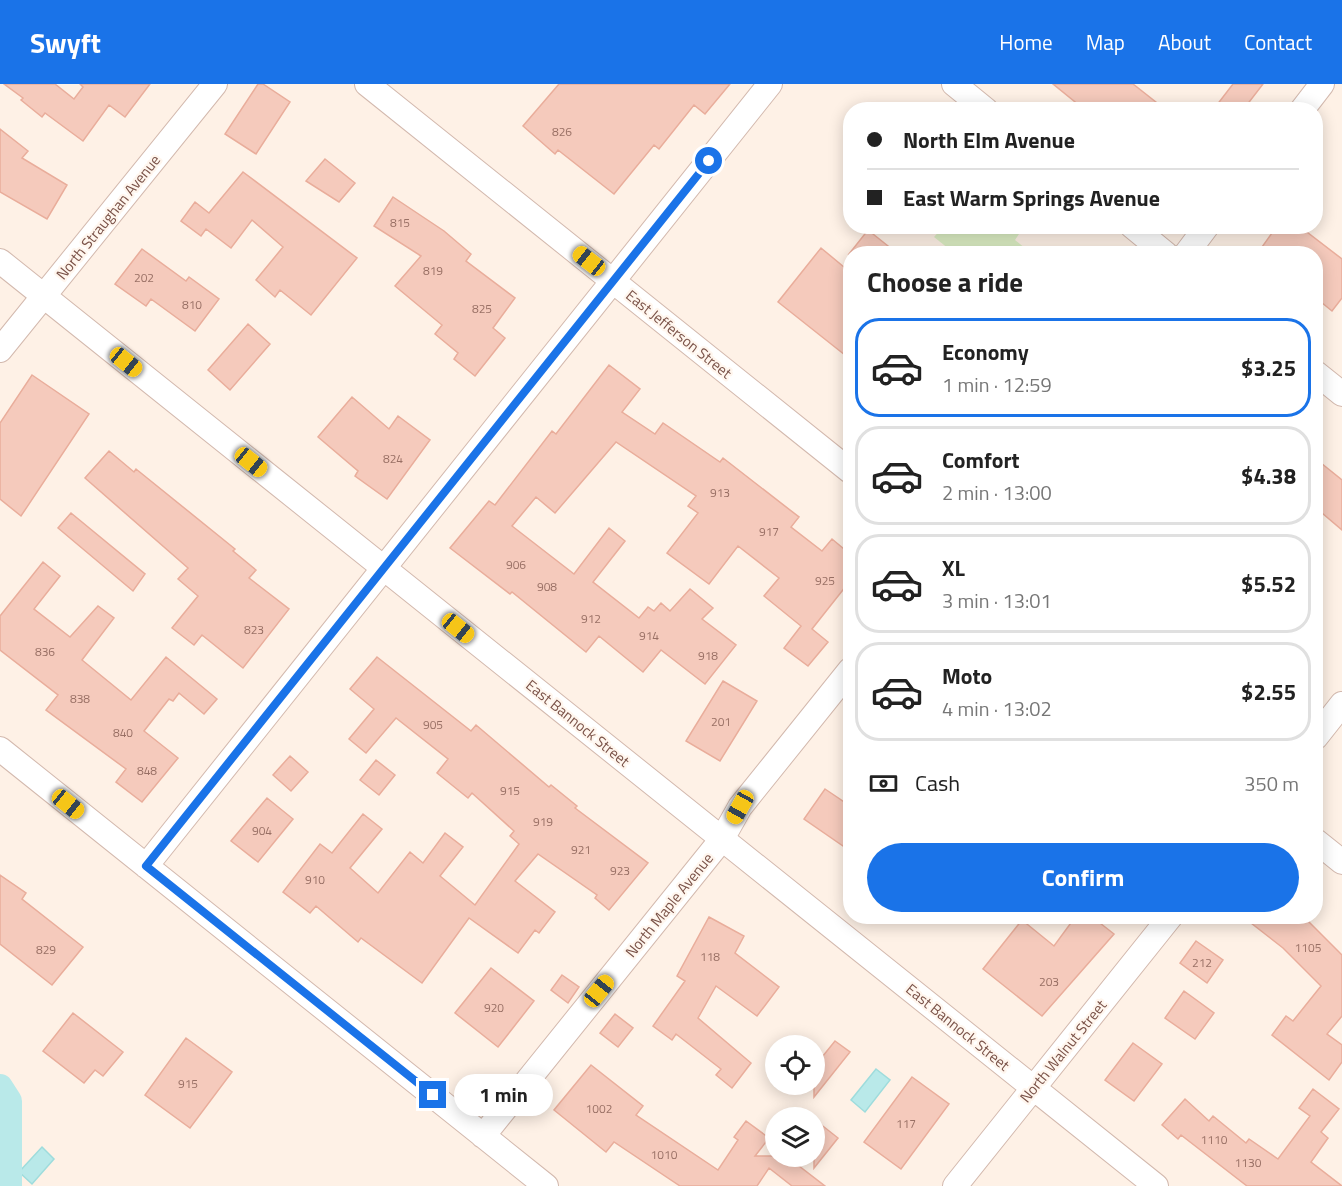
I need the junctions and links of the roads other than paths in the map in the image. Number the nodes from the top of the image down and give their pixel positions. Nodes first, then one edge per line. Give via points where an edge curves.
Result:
1 (215, 84) edge
2 (368, 84) edge
3 (770, 84) edge
4 (954, 84) edge
5 (1322, 84) edge
6 (976, 102) edge
7 (1308, 102) edge
8 (1142, 234) edge
9 (1156, 246) edge
10 (0, 261) edge
11 (613, 281) junction
12 (44, 296) junction
13 (0, 350) edge
14 (1323, 379) edge
15 (1342, 394) edge
16 (843, 465) edge
17 (384, 568) junction
18 (843, 679) edge
19 (1342, 704) edge
20 (1323, 728) edge
21 (0, 749) edge
22 (722, 839) junction
23 (1323, 847) edge
24 (1342, 862) edge
25 (146, 866) junction
26 (1165, 924) edge
27 (1034, 1088) junction
28 (483, 1136) junction
29 (546, 1186) edge
30 (955, 1186) edge
31 (1156, 1186) edge

1 - 12 street, North Straughan Avenue
2 - 11 street, East Jefferson Street
3 - 11 street
4 - 6 street
5 - 7 street
8 - 9 street
10 - 12 street, East Bannock Street
11 - 16 street, East Jefferson Street
11 - 17 street
12 - 13 street, North Straughan Avenue
12 - 17 street, East Bannock Street
14 - 15 street
17 - 22 street, East Bannock Street
17 - 25 street
18 - 22 street, North Maple Avenue via 740,807
19 - 20 street
21 - 25 street
22 - 27 street, East Bannock Street
22 - 28 street, North Maple Avenue
23 - 24 street
25 - 28 street
26 - 27 street, North Walnut Street
27 - 30 street, North Walnut Street
27 - 31 street, East Bannock Street
28 - 29 street

